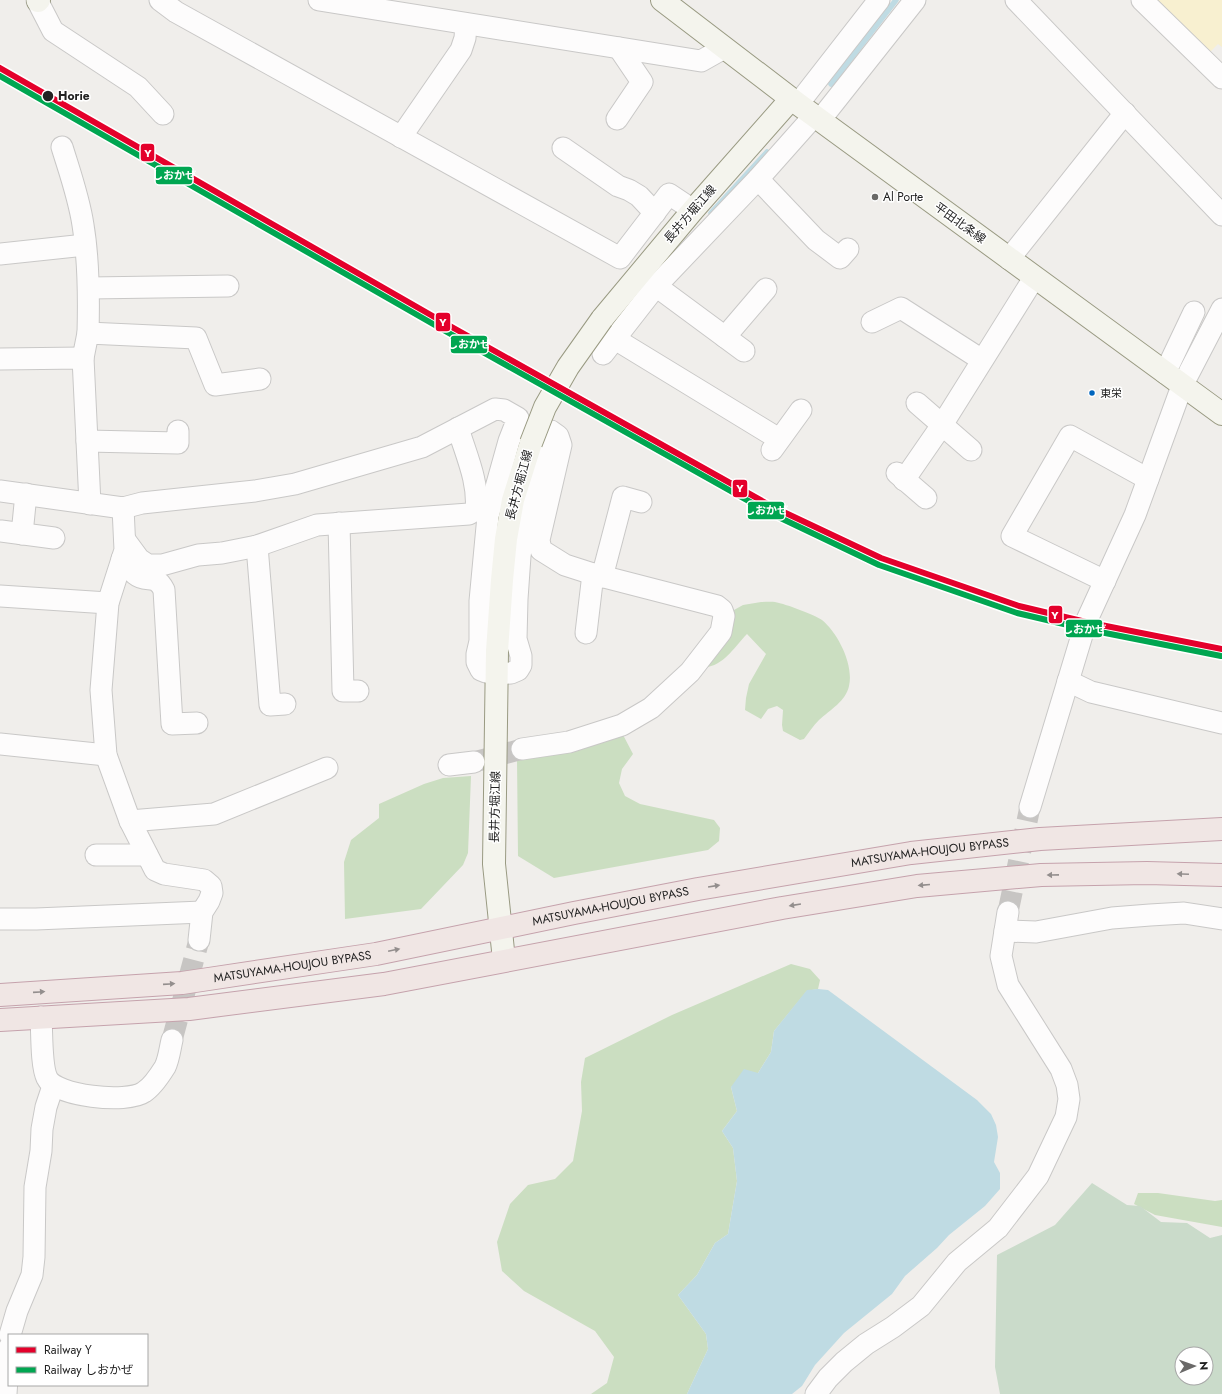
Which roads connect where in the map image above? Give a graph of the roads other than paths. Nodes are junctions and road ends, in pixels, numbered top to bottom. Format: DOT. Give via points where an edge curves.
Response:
graph roads {
  1 [pos="38,0"];
  2 [pos="160,0"];
  3 [pos="319,0"];
  4 [pos="662,0"];
  5 [pos="915,0"];
  6 [pos="1016,0"];
  7 [pos="1142,0"];
  8 [pos="877,1"];
  9 [pos="347,2"];
  10 [pos="466,24"];
  11 [pos="619,48"];
  12 [pos="724,48"];
  13 [pos="1222,78"];
  14 [pos="805,110"];
  15 [pos="1125,113"];
  16 [pos="162,114"];
  17 [pos="617,119"];
  18 [pos="401,137"];
  19 [pos="62,147"];
  20 [pos="563,148"];
  21 [pos="758,180"];
  22 [pos="693,210"];
  23 [pos="655,213"];
  24 [pos="1222,215"];
  25 [pos="85,245"];
  26 [pos="848,249"];
  27 [pos="0,254"];
  28 [pos="1009,259"];
  29 [pos="1034,278"];
  30 [pos="228,286"];
  31 [pos="656,286"];
  32 [pos="89,288"];
  33 [pos="766,290"];
  34 [pos="1222,309"];
  35 [pos="1194,312"];
  36 [pos="872,322"];
  37 [pos="88,333"];
  38 [pos="725,337"];
  39 [pos="744,351"];
  40 [pos="83,358"];
  41 [pos="0,359"];
  42 [pos="982,360"];
  43 [pos="260,379"];
  44 [pos="1173,379"];
  45 [pos="917,403"];
  46 [pos="801,410"];
  47 [pos="1222,414"];
  48 [pos="518,418"];
  49 [pos="942,425"];
  50 [pos="458,428"];
  51 [pos="178,430"];
  52 [pos="550,431"];
  53 [pos="87,441"];
  54 [pos="971,450"];
  55 [pos="1148,479"];
  56 [pos="0,491"];
  57 [pos="26,494"];
  58 [pos="926,498"];
  59 [pos="641,502"];
  60 [pos="90,504"];
  61 [pos="123,508"];
  62 [pos="339,523"];
  63 [pos="54,538"];
  64 [pos="257,546"];
  65 [pos="123,550"];
  66 [pos="598,576"];
  67 [pos="1105,581"];
  68 [pos="0,596"];
  69 [pos="108,603"];
  70 [pos="586,633"];
  71 [pos="496,674"];
  72 [pos="1068,681"];
  73 [pos="358,691"];
  74 [pos="285,704"];
  75 [pos="197,723"];
  76 [pos="1222,723"];
  77 [pos="0,744"];
  78 [pos="522,748"];
  79 [pos="106,755"];
  80 [pos="474,762"];
  81 [pos="449,765"];
  82 [pos="327,769"];
  83 [pos="1030,807"];
  84 [pos="130,821"];
  85 [pos="1222,829"];
  86 [pos="96,855"];
  87 [pos="147,855"];
  88 [pos="1222,875"];
  89 [pos="202,912"];
  90 [pos="1222,919"];
  91 [pos="0,920"];
  92 [pos="500,928"];
  93 [pos="199,940"];
  94 [pos="504,960"];
  95 [pos="0,995"];
  96 [pos="40,1017"];
  97 [pos="0,1020"];
  98 [pos="172,1040"];
  99 [pos="53,1086"];
  100 [pos="10,1334"];
  101 [pos="8,1363"];
  102 [pos="6,1394"];
  103 [pos="816,1394"];
  1 -- 16 [label="street" via="53,31 138,87"];
  2 -- 18 [label="street" via="176,12"];
  3 -- 9 [label="street"];
  4 -- 12 [label="main road, 平田北条線"];
  5 -- 14 [label="street"];
  6 -- 15 [label="street"];
  7 -- 13 [label="street"];
  8 -- 14 [label="street"];
  9 -- 10 [label="street"];
  10 -- 11 [label="street"];
  10 -- 18 [label="street" via="465,38 460,50"];
  11 -- 12 [label="street" via="701,61"];
  11 -- 17 [label="street" via="642,82"];
  12 -- 14 [label="main road, 平田北条線"];
  14 -- 21 [label="street"];
  14 -- 22 [label="main road, 長井方堀江線"];
  14 -- 28 [label="main road, 平田北条線"];
  15 -- 24 [label="street"];
  15 -- 28 [label="street"];
  18 -- 23 [label="street" via="620,258"];
  19 -- 25 [label="street" via="77,195 84,225"];
  20 -- 23 [label="street" via="618,186 639,196"];
  21 -- 26 [label="street" via="816,240 840,258"];
  21 -- 31 [label="street"];
  22 -- 23 [label="street" via="669,194"];
  22 -- 71 [label="main road, 長井方堀江線, bridge" via="602,319 568,367 545,407 513,500 506,539"];
  25 -- 27 [label="street"];
  25 -- 32 [label="street"];
  28 -- 29 [label="main road, 平田北条線"];
  29 -- 42 [label="street"];
  29 -- 44 [label="main road, 平田北条線"];
  30 -- 32 [label="street"];
  31 -- 38 [label="street"];
  31 -- 46 [label="street" via="609,347 775,445"];
  32 -- 37 [label="street"];
  33 -- 38 [label="street"];
  34 -- 44 [label="street"];
  35 -- 44 [label="street"];
  36 -- 42 [label="street" via="901,308"];
  37 -- 40 [label="street"];
  37 -- 43 [label="street" via="196,338 215,385"];
  38 -- 39 [label="street"];
  40 -- 41 [label="street"];
  40 -- 53 [label="street"];
  42 -- 49 [label="street"];
  44 -- 47 [label="main road, 平田北条線"];
  44 -- 55 [label="street"];
  45 -- 49 [label="street"];
  48 -- 50 [label="street" via="504,410 495,409"];
  48 -- 52 [label="street"];
  48 -- 71 [label="street" via="509,440 488,516 480,601 480,641 476,662 481,670"];
  49 -- 54 [label="street"];
  49 -- 58 [label="street" via="901,476"];
  50 -- 61 [label="street" via="422,447 295,484 255,491 142,503"];
  50 -- 62 [label="street" via="475,481 476,510 469,514"];
  51 -- 53 [label="street" via="178,443"];
  52 -- 66 [label="street" via="558,436 562,445 539,540 541,550 565,565"];
  52 -- 71 [label="street" via="533,484 520,556 516,639 521,665 518,670 511,673"];
  53 -- 60 [label="street"];
  55 -- 67 [label="street" via="1135,515"];
  55 -- 67 [label="street" via="1070,436 1012,536"];
  56 -- 57 [label="street"];
  57 -- 60 [label="street"];
  57 -- 63 [label="street" via="11,532"];
  59 -- 66 [label="street" via="622,498"];
  60 -- 61 [label="street"];
  61 -- 65 [label="street"];
  62 -- 64 [label="street" via="317,525"];
  62 -- 73 [label="street" via="343,691"];
  64 -- 65 [label="street" via="198,555 162,565 148,565"];
  64 -- 74 [label="street" via="270,705"];
  65 -- 69 [label="street"];
  65 -- 75 [label="street" via="136,575 156,579 164,590 172,724"];
  66 -- 70 [label="street"];
  66 -- 78 [label="street" via="717,606 724,616 721,632 684,677 651,708 622,725 569,742"];
  67 -- 72 [label="street" via="1086,622"];
  68 -- 69 [label="street"];
  69 -- 79 [label="street" via="102,690"];
  71 -- 92 [label="main road, 長井方堀江線" via="494,864"];
  72 -- 76 [label="street" via="1091,692"];
  72 -- 83 [label="street"];
  77 -- 79 [label="street"];
  79 -- 84 [label="street"];
  80 -- 81 [label="street"];
  82 -- 84 [label="street" via="214,814"];
  84 -- 87 [label="street"];
  92 -- 85 [label="highway, MATSUYAMA-HOUJOU BYPASS, one-way" via="698,889 911,853 1040,840"];
  86 -- 87 [label="street"];
  87 -- 89 [label="street" via="155,870 164,874 204,880 211,886 212,893"];
  88 -- 94 [label="highway, one-way" via="1148,872 1040,875 916,886 782,908"];
  89 -- 91 [label="street"];
  89 -- 93 [label="street"];
  90 -- 103 [label="street" via="1184,913 1150,915 1112,918 1036,932 1006,922 1001,956 1008,985 1060,1069 1067,1085 1069,1099 1066,1117 1038,1176 998,1228 957,1262 921,1306 844,1362"];
  92 -- 94 [label="main road, 長井方堀江線"];
  95 -- 92 [label="highway, MATSUYAMA-HOUJOU BYPASS, one-way" via="182,983 376,954"];
  94 -- 96 [label="highway" via="384,984 189,1009"];
  96 -- 97 [label="highway"];
  96 -- 99 [label="street" via="44,1068"];
  98 -- 99 [label="street" via="165,1066 143,1093 129,1097 105,1098"];
  99 -- 100 [label="street" via="42,1129 35,1187 32,1275"];
  101 -- 102 [label="street"];
}
